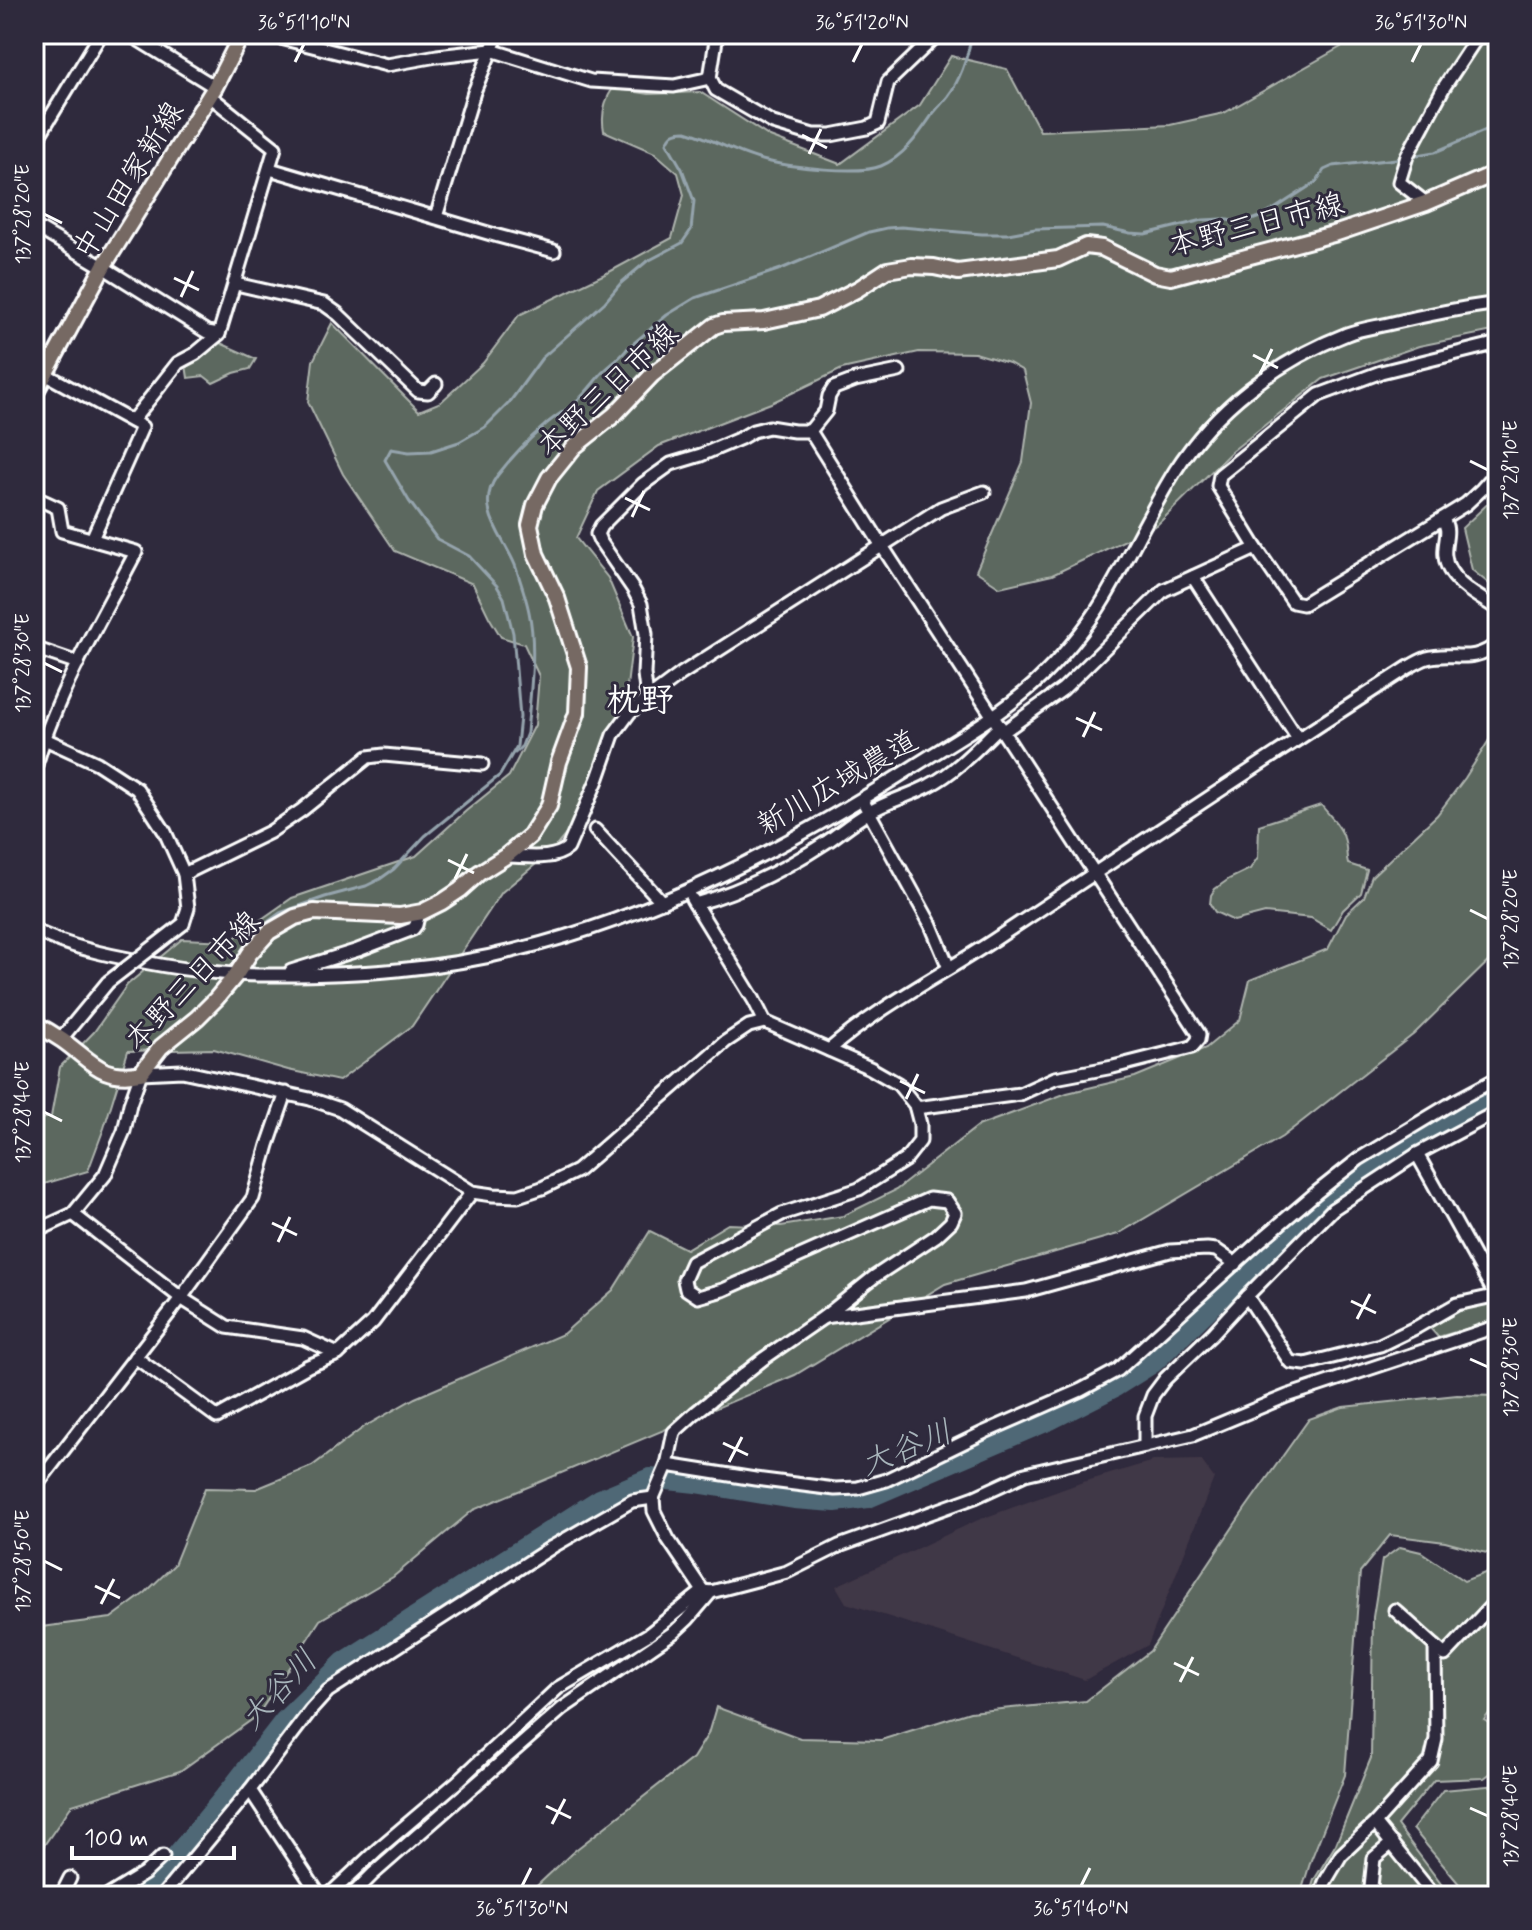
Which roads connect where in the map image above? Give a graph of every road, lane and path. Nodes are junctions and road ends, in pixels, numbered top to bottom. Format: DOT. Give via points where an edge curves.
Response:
graph roads {
  1 [pos="101,34"];
  2 [pos="129,34"];
  3 [pos="242,34"];
  4 [pos="265,34"];
  5 [pos="498,34"];
  6 [pos="717,34"];
  7 [pos="938,34"];
  8 [pos="1479,34"];
  9 [pos="491,50"];
  10 [pos="710,78"];
  11 [pos="213,92"];
  12 [pos="34,144"];
  13 [pos="270,169"];
  14 [pos="1498,172"];
  15 [pos="1426,203"];
  16 [pos="436,217"];
  17 [pos="34,226"];
  18 [pos="554,251"];
  19 [pos="103,267"];
  20 [pos="236,284"];
  21 [pos="1498,303"];
  22 [pos="219,334"];
  23 [pos="1498,343"];
  24 [pos="899,371"];
  25 [pos="45,374"];
  26 [pos="436,384"];
  27 [pos="34,395"];
  28 [pos="132,421"];
  29 [pos="810,431"];
  30 [pos="1498,471"];
  31 [pos="984,492"];
  32 [pos="34,497"];
  33 [pos="1442,519"];
  34 [pos="92,539"];
  35 [pos="882,546"];
  36 [pos="1256,548"];
  37 [pos="1193,577"];
  38 [pos="1498,609"];
  39 [pos="1498,643"];
  40 [pos="34,648"];
  41 [pos="78,663"];
  42 [pos="647,698"];
  43 [pos="999,725"];
  44 [pos="39,736"];
  45 [pos="1298,739"];
  46 [pos="482,764"];
  47 [pos="34,772"];
  48 [pos="862,799"];
  49 [pos="869,812"];
  50 [pos="595,830"];
  51 [pos="506,856"];
  52 [pos="1094,873"];
  53 [pos="184,874"];
  54 [pos="688,891"];
  55 [pos="662,902"];
  56 [pos="695,904"];
  57 [pos="419,912"];
  58 [pos="34,930"];
  59 [pos="949,968"];
  60 [pos="236,975"];
  61 [pos="279,975"];
  62 [pos="765,1022"];
  63 [pos="34,1023"];
  64 [pos="61,1039"];
  65 [pos="829,1050"];
  66 [pos="141,1073"];
  67 [pos="1498,1078"];
  68 [pos="286,1093"];
  69 [pos="916,1108"];
  70 [pos="1498,1111"];
  71 [pos="1417,1154"];
  72 [pos="472,1192"];
  73 [pos="73,1214"];
  74 [pos="34,1232"];
  75 [pos="1236,1264"];
  76 [pos="1497,1295"];
  77 [pos="1247,1296"];
  78 [pos="181,1298"];
  79 [pos="824,1317"];
  80 [pos="1498,1326"];
  81 [pos="338,1354"];
  82 [pos="135,1357"];
  83 [pos="1145,1446"];
  84 [pos="667,1465"];
  85 [pos="34,1488"];
  86 [pos="653,1498"];
  87 [pos="707,1591"];
  88 [pos="1492,1605"];
  89 [pos="1395,1610"];
  90 [pos="1435,1646"];
  91 [pos="250,1790"];
  92 [pos="1375,1823"];
  93 [pos="1392,1843"];
  94 [pos="163,1856"];
  95 [pos="70,1878"];
  96 [pos="1431,1894"];
  97 [pos="61,1896"];
  98 [pos="108,1896"];
  99 [pos="162,1896"];
  100 [pos="320,1896"];
  101 [pos="328,1896"];
  102 [pos="351,1896"];
  103 [pos="1321,1896"];
  104 [pos="1370,1896"];
  1 -- 12 [label="street"];
  2 -- 11 [label="street"];
  3 -- 11 [label="main road, 中山田家新線"];
  4 -- 9 [label="street" via="387,65"];
  5 -- 9 [label="street"];
  6 -- 10 [label="street"];
  7 -- 10 [label="street" via="888,82 878,123 831,135 773,123 716,90"];
  8 -- 15 [label="street" via="1407,156 1399,182"];
  9 -- 10 [label="street" via="591,81 674,86"];
  9 -- 16 [label="street"];
  11 -- 13 [label="street" via="275,148"];
  11 -- 19 [label="main road, 中山田家新線"];
  13 -- 16 [label="street"];
  13 -- 20 [label="street"];
  14 -- 15 [label="main road, 本野三日市線"];
  15 -- 51 [label="main road, 本野三日市線" via="1337,233 1171,277 1086,246 1058,259 958,272 912,266 887,270 819,309 714,326 574,447 535,505 530,525 536,554 579,667 577,713 549,806 530,836"];
  16 -- 18 [label="street"];
  17 -- 19 [label="street"];
  19 -- 22 [label="street" via="207,332"];
  19 -- 25 [label="main road, 中山田家新線"];
  20 -- 22 [label="street"];
  20 -- 26 [label="street" via="324,304 418,391 428,392"];
  21 -- 43 [label="street, 新川広域農道" via="1348,334 1292,360 1240,394 1177,469 1086,625"];
  22 -- 28 [label="street" via="178,363"];
  23 -- 36 [label="street" via="1381,372 1319,395 1220,475 1218,486"];
  24 -- 29 [label="street" via="834,388 826,411"];
  25 -- 27 [label="main road, 中山田家新線"];
  25 -- 28 [label="street"];
  28 -- 34 [label="street" via="142,427"];
  29 -- 35 [label="street"];
  29 -- 42 [label="street" via="769,427 671,464 601,526 600,541 641,604"];
  30 -- 33 [label="street" via="1466,504"];
  31 -- 35 [label="street" via="941,508"];
  32 -- 34 [label="street" via="58,508 62,531"];
  33 -- 36 [label="street" via="1303,604 1293,602"];
  33 -- 38 [label="street" via="1448,530 1447,566 1468,589"];
  34 -- 41 [label="street" via="136,552"];
  35 -- 42 [label="street"];
  35 -- 43 [label="street"];
  36 -- 37 [label="street"];
  37 -- 43 [label="street" via="1164,590 1063,689"];
  37 -- 45 [label="street"];
  39 -- 45 [label="street" via="1465,658 1425,658"];
  40 -- 41 [label="street"];
  41 -- 44 [label="street"];
  42 -- 51 [label="street" via="613,735 568,848 549,856"];
  43 -- 48 [label="street, 新川広域農道"];
  43 -- 49 [label="street" via="954,770"];
  43 -- 52 [label="street"];
  44 -- 47 [label="street"];
  44 -- 53 [label="street" via="137,789"];
  45 -- 52 [label="street"];
  46 -- 53 [label="street" via="368,757 270,832"];
  48 -- 49 [label="street"];
  48 -- 54 [label="street, 新川広域農道"];
  49 -- 56 [label="street" via="756,882"];
  49 -- 59 [label="street"];
  50 -- 55 [label="street"];
  51 -- 57 [label="main road, 本野三日市線" via="442,902"];
  52 -- 59 [label="street"];
  52 -- 69 [label="street" via="1199,1034 1198,1040 1192,1047 1055,1078 1020,1094"];
  53 -- 64 [label="street, bridge" via="188,908 183,924 108,982"];
  54 -- 55 [label="street, 新川広域農道"];
  54 -- 56 [label="street"];
  55 -- 61 [label="street, 新川広域農道" via="603,925 465,961 341,975"];
  56 -- 62 [label="street"];
  57 -- 60 [label="main road, 本野三日市線" via="314,912 295,917 269,932"];
  57 -- 61 [label="street" via="413,929"];
  58 -- 60 [label="street, 新川広域農道" via="89,951"];
  59 -- 65 [label="street"];
  60 -- 61 [label="street, 新川広域農道"];
  60 -- 66 [label="main road, 本野三日市線"];
  62 -- 65 [label="street"];
  62 -- 72 [label="street" via="725,1042 577,1171 518,1196"];
  63 -- 64 [label="main road, 本野三日市線"];
  64 -- 66 [label="main road, 本野三日市線" via="97,1068 124,1076"];
  65 -- 69 [label="street" via="898,1084"];
  66 -- 68 [label="street" via="182,1071"];
  66 -- 73 [label="street" via="105,1175"];
  67 -- 75 [label="street" via="1359,1159"];
  68 -- 72 [label="street" via="340,1109"];
  68 -- 78 [label="street" via="253,1198"];
  69 -- 79 [label="street" via="920,1141 905,1160 859,1189 782,1214 692,1262 684,1280 686,1289 698,1297 723,1290 912,1205 929,1199 947,1201 955,1213 951,1222"];
  70 -- 71 [label="street"];
  71 -- 76 [label="street"];
  71 -- 77 [label="street" via="1333,1209"];
  72 -- 81 [label="street" via="373,1322"];
  73 -- 74 [label="street"];
  73 -- 78 [label="street"];
  75 -- 79 [label="street" via="1216,1250 1170,1251 1026,1291"];
  75 -- 84 [label="street" via="1118,1370 886,1480 835,1489"];
  76 -- 77 [label="street" via="1457,1304 1380,1345 1305,1364 1290,1362"];
  77 -- 83 [label="street" via="1153,1395 1145,1416"];
  78 -- 81 [label="street" via="227,1327 303,1338"];
  78 -- 82 [label="street"];
  79 -- 84 [label="street" via="674,1432"];
  80 -- 83 [label="street" via="1287,1396 1193,1435"];
  81 -- 82 [label="street" via="217,1417"];
  82 -- 85 [label="street"];
  83 -- 87 [label="street" via="1025,1474 839,1546 787,1572"];
  84 -- 86 [label="street"];
  86 -- 87 [label="street" via="668,1539"];
  86 -- 91 [label="street" via="632,1501 552,1547 328,1691"];
  87 -- 101 [label="street" via="649,1634 558,1688"];
  87 -- 102 [label="street" via="674,1632 563,1708"];
  88 -- 90 [label="street" via="1445,1655"];
  89 -- 90 [label="street"];
  90 -- 92 [label="street" via="1436,1739 1431,1761"];
  91 -- 99 [label="street"];
  91 -- 100 [label="street"];
  92 -- 93 [label="street"];
  92 -- 103 [label="street" via="1341,1855"];
  93 -- 96 [label="street"];
  93 -- 104 [label="street" via="1374,1858"];
  94 -- 98 [label="street"];
  95 -- 97 [label="street"];
}
